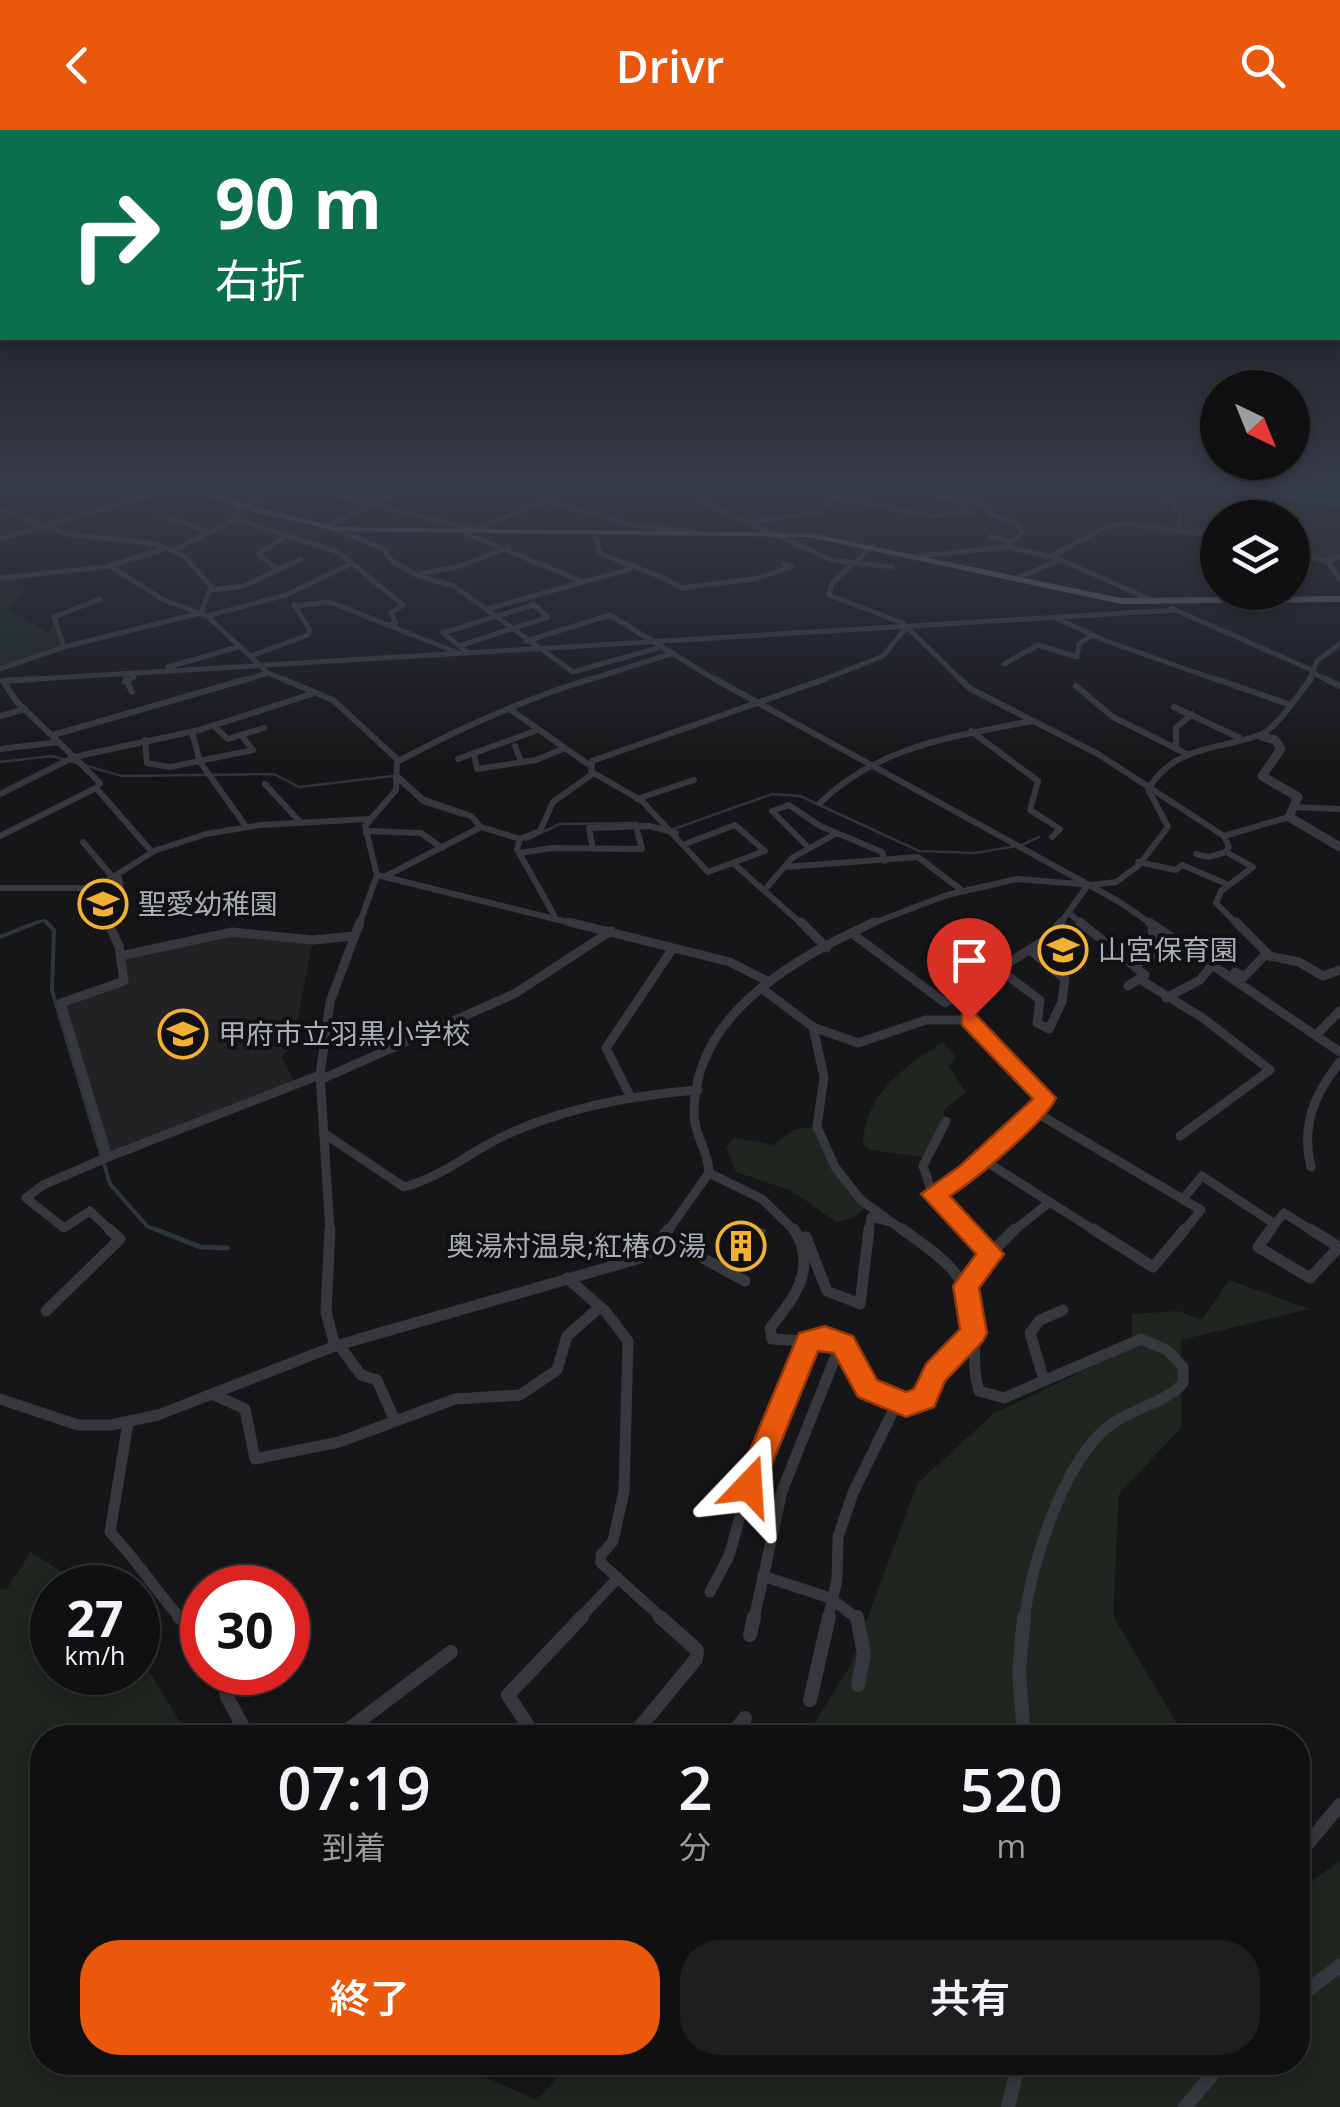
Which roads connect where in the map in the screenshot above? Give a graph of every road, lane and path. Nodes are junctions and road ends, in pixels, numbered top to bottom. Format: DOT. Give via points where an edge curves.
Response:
graph roads {
  1 [pos="133,580"];
  2 [pos="207,580"];
  3 [pos="255,580"];
  4 [pos="318,580"];
  5 [pos="372,580"];
  6 [pos="434,580"];
  7 [pos="581,580"];
  8 [pos="671,580"];
  9 [pos="744,580"];
  10 [pos="835,580"];
  11 [pos="1028,580"];
  12 [pos="1107,580"];
  13 [pos="210,590"];
  14 [pos="287,595"];
  15 [pos="529,597"];
  16 [pos="1310,598"];
  17 [pos="100,599"];
  18 [pos="1340,599"];
  19 [pos="1200,600"];
  20 [pos="1159,603"];
  21 [pos="294,606"];
  22 [pos="534,606"];
  23 [pos="486,610"];
  24 [pos="1175,610"];
  25 [pos="204,614"];
  26 [pos="496,617"];
  27 [pos="1056,618"];
  28 [pos="392,624"];
  29 [pos="907,627"];
  30 [pos="510,629"];
  31 [pos="1092,634"];
  32 [pos="526,641"];
  33 [pos="648,642"];
  34 [pos="1340,644"];
  35 [pos="238,647"];
  36 [pos="64,648"];
  37 [pos="603,648"];
  38 [pos="658,648"];
  39 [pos="536,649"];
  40 [pos="458,650"];
  41 [pos="670,654"];
  42 [pos="251,656"];
  43 [pos="618,660"];
  44 [pos="1004,664"];
  45 [pos="262,666"];
  46 [pos="628,668"];
  47 [pos="0,669"];
  48 [pos="149,672"];
  49 [pos="1315,673"];
  50 [pos="268,674"];
  51 [pos="1339,684"];
  52 [pos="1076,686"];
  53 [pos="132,692"];
  54 [pos="315,693"];
  55 [pos="754,700"];
  56 [pos="1288,704"];
  57 [pos="1174,707"];
  58 [pos="24,710"];
  59 [pos="511,710"];
  60 [pos="1192,714"];
  61 [pos="0,716"];
  62 [pos="1031,721"];
  63 [pos="214,726"];
  64 [pos="264,728"];
  65 [pos="538,730"];
  66 [pos="192,732"];
  67 [pos="971,732"];
  68 [pos="52,735"];
  69 [pos="241,735"];
  70 [pos="1261,736"];
  71 [pos="1240,738"];
  72 [pos="145,740"];
  73 [pos="59,742"];
  74 [pos="515,746"];
  75 [pos="0,748"];
  76 [pos="565,748"];
  77 [pos="1176,749"];
  78 [pos="1190,755"];
  79 [pos="74,757"];
  80 [pos="474,758"];
  81 [pos="458,759"];
  82 [pos="200,762"];
  83 [pos="397,762"];
  84 [pos="521,762"];
  85 [pos="873,766"];
  86 [pos="591,768"];
  87 [pos="398,777"];
  88 [pos="694,780"];
  89 [pos="265,784"];
  90 [pos="96,788"];
  91 [pos="1148,789"];
  92 [pos="0,794"];
  93 [pos="637,799"];
  94 [pos="820,803"];
  95 [pos="1340,809"];
  96 [pos="1291,812"];
  97 [pos="369,819"];
  98 [pos="300,822"];
  99 [pos="244,825"];
  100 [pos="636,826"];
  101 [pos="481,827"];
  102 [pos="366,831"];
  103 [pos="837,832"];
  104 [pos="676,833"];
  105 [pos="0,836"];
  106 [pos="1052,836"];
  107 [pos="1224,836"];
  108 [pos="520,839"];
  109 [pos="83,842"];
  110 [pos="685,844"];
  111 [pos="1340,847"];
  112 [pos="442,848"];
  113 [pos="809,848"];
  114 [pos="593,849"];
  115 [pos="152,852"];
  116 [pos="519,852"];
  117 [pos="1226,852"];
  118 [pos="1196,854"];
  119 [pos="885,861"];
  120 [pos="1138,862"];
  121 [pos="733,863"];
  122 [pos="785,867"];
  123 [pos="382,876"];
  124 [pos="117,878"];
  125 [pos="1122,879"];
  126 [pos="1086,884"];
  127 [pos="1228,885"];
  128 [pos="768,886"];
  129 [pos="0,888"];
  130 [pos="960,889"];
  131 [pos="1118,901"];
  132 [pos="1069,913"];
  133 [pos="554,916"];
  134 [pos="1152,928"];
  135 [pos="611,931"];
  136 [pos="853,934"];
  137 [pos="355,936"];
  138 [pos="827,948"];
  139 [pos="671,950"];
  140 [pos="1030,950"];
  141 [pos="120,956"];
  142 [pos="1270,956"];
  143 [pos="1134,965"];
  144 [pos="1219,966"];
  145 [pos="1000,970"];
  146 [pos="1340,970"];
  147 [pos="1141,980"];
  148 [pos="765,985"];
  149 [pos="1128,986"];
  150 [pos="1166,998"];
  151 [pos="1340,1011"];
  152 [pos="813,1028"];
  153 [pos="1317,1034"];
  154 [pos="1340,1052"];
  155 [pos="1340,1062"];
  156 [pos="321,1077"];
  157 [pos="698,1090"];
  158 [pos="630,1096"];
  159 [pos="1035,1112"];
  160 [pos="946,1120"];
  161 [pos="325,1134"];
  162 [pos="1180,1136"];
  163 [pos="108,1157"];
  164 [pos="982,1159"];
  165 [pos="1311,1167"];
  166 [pos="709,1173"];
  167 [pos="933,1194"];
  168 [pos="1183,1199"];
  169 [pos="1050,1202"];
  170 [pos="899,1224"];
  171 [pos="1276,1224"];
  172 [pos="798,1228"];
  173 [pos="664,1237"];
  174 [pos="991,1254"];
  175 [pos="567,1278"];
  176 [pos="744,1281"];
  177 [pos="966,1286"];
  178 [pos="600,1307"];
  179 [pos="46,1310"];
  180 [pos="1063,1310"];
  181 [pos="974,1333"];
  182 [pos="808,1341"];
  183 [pos="841,1343"];
  184 [pos="337,1346"];
  185 [pos="1044,1380"];
  186 [pos="212,1394"];
  187 [pos="0,1400"];
  188 [pos="898,1401"];
  189 [pos="395,1421"];
  190 [pos="128,1422"];
  191 [pos="744,1506"];
  192 [pos="775,1519"];
  193 [pos="763,1576"];
  194 [pos="618,1578"];
  195 [pos="710,1592"];
  196 [pos="832,1598"];
  197 [pos="180,1618"];
  198 [pos="750,1635"];
  199 [pos="451,1652"];
  200 [pos="858,1685"];
  201 [pos="227,1695"];
  202 [pos="810,1700"];
  203 [pos="745,1718"];
  204 [pos="242,1725"];
  205 [pos="354,1725"];
  206 [pos="528,1725"];
  207 [pos="642,1725"];
  208 [pos="740,1725"];
  209 [pos="1022,1725"];
  210 [pos="1340,1805"];
  211 [pos="1310,1841"];
  212 [pos="1340,1966"];
  213 [pos="1310,1988"];
  214 [pos="1016,2075"];
  215 [pos="1212,2075"];
  216 [pos="1008,2107"];
  217 [pos="1185,2107"];
  1 -- 25 [label="street"];
  2 -- 13 [label="street"];
  3 -- 13 [label="street"];
  4 -- 14 [label="street"];
  5 -- 28 [label="street" via="403,605 390,613"];
  6 -- 23 [label="street"];
  7 -- 15 [label="street"];
  8 -- 9 [label="street" via="685,588"];
  10 -- 29 [label="street" via="829,595"];
  11 -- 20 [label="main road"];
  12 -- 20 [label="street"];
  13 -- 25 [label="street"];
  14 -- 21 [label="street"];
  14 -- 25 [label="street"];
  15 -- 22 [label="street"];
  15 -- 23 [label="street"];
  16 -- 18 [label="main road"];
  17 -- 36 [label="street" via="54,618"];
  19 -- 20 [label="main road"];
  20 -- 24 [label="street"];
  21 -- 28 [label="street" via="330,602"];
  21 -- 42 [label="street" via="308,635"];
  22 -- 26 [label="street"];
  22 -- 30 [label="street" via="548,616"];
  23 -- 26 [label="street"];
  24 -- 27 [label="street"];
  24 -- 49 [label="street"];
  25 -- 35 [label="street"];
  25 -- 36 [label="street"];
  26 -- 30 [label="street"];
  26 -- 40 [label="street" via="444,633"];
  27 -- 29 [label="street"];
  27 -- 31 [label="street"];
  28 -- 40 [label="street" via="428,644"];
  29 -- 33 [label="street"];
  29 -- 55 [label="street" via="883,656 856,670"];
  29 -- 62 [label="street" via="969,688"];
  30 -- 32 [label="street"];
  30 -- 40 [label="street"];
  31 -- 44 [label="street" via="1077,657 1038,645"];
  31 -- 56 [label="street"];
  32 -- 33 [label="street" via="610,615"];
  32 -- 39 [label="street"];
  33 -- 38 [label="street"];
  33 -- 39 [label="street"];
  34 -- 49 [label="street" via="1318,660"];
  35 -- 42 [label="street"];
  35 -- 48 [label="street"];
  36 -- 47 [label="street"];
  37 -- 43 [label="street"];
  38 -- 41 [label="street"];
  38 -- 43 [label="street"];
  39 -- 40 [label="street"];
  39 -- 43 [label="street" via="573,672"];
  40 -- 45 [label="street"];
  41 -- 46 [label="street"];
  41 -- 55 [label="street"];
  42 -- 45 [label="street"];
  43 -- 46 [label="street"];
  45 -- 48 [label="street"];
  45 -- 50 [label="street"];
  46 -- 59 [label="street" via="523,700"];
  48 -- 53 [label="street" via="123,680"];
  48 -- 58 [label="street" via="3,681"];
  49 -- 51 [label="street"];
  49 -- 56 [label="street"];
  50 -- 54 [label="street"];
  50 -- 68 [label="street"];
  52 -- 77 [label="street" via="1113,716"];
  54 -- 63 [label="street"];
  54 -- 83 [label="street" via="337,702"];
  55 -- 85 [label="street"];
  55 -- 86 [label="street"];
  56 -- 70 [label="street"];
  57 -- 60 [label="street"];
  58 -- 61 [label="street"];
  58 -- 68 [label="street"];
  59 -- 65 [label="street"];
  59 -- 83 [label="street"];
  60 -- 71 [label="street"];
  60 -- 77 [label="street" via="1176,724"];
  62 -- 67 [label="street"];
  62 -- 91 [label="street" via="1098,754"];
  63 -- 66 [label="street"];
  63 -- 69 [label="street" via="228,739"];
  64 -- 69 [label="street"];
  65 -- 76 [label="street"];
  65 -- 81 [label="street"];
  66 -- 72 [label="street"];
  66 -- 82 [label="street"];
  67 -- 85 [label="street" via="900,751"];
  67 -- 106 [label="street" via="1038,781 1030,810 1060,830"];
  68 -- 73 [label="street"];
  69 -- 82 [label="street" via="253,750"];
  70 -- 71 [label="street"];
  70 -- 96 [label="street" via="1282,749 1262,776 1296,794"];
  71 -- 78 [label="street" via="1211,742"];
  72 -- 79 [label="street"];
  72 -- 82 [label="street" via="147,763"];
  73 -- 75 [label="street"];
  73 -- 79 [label="street"];
  74 -- 84 [label="street"];
  76 -- 84 [label="street"];
  76 -- 86 [label="street"];
  77 -- 78 [label="street"];
  78 -- 91 [label="street" via="1154,774"];
  79 -- 90 [label="street" via="100,783"];
  79 -- 92 [label="street"];
  80 -- 84 [label="street" via="477,768"];
  82 -- 99 [label="street"];
  83 -- 87 [label="street"];
  85 -- 94 [label="street" via="834,787"];
  85 -- 126 [label="street"];
  86 -- 93 [label="street"];
  86 -- 108 [label="street" via="554,802 540,831"];
  87 -- 97 [label="street" via="393,796"];
  87 -- 101 [label="street" via="422,799 471,816"];
  88 -- 93 [label="street"];
  89 -- 98 [label="street"];
  90 -- 105 [label="street"];
  90 -- 115 [label="street"];
  91 -- 107 [label="street"];
  91 -- 120 [label="street" via="1168,827"];
  93 -- 104 [label="street"];
  95 -- 96 [label="street"];
  96 -- 107 [label="street"];
  96 -- 111 [label="street"];
  97 -- 98 [label="street"];
  97 -- 102 [label="street"];
  98 -- 99 [label="street"];
  99 -- 115 [label="street"];
  100 -- 104 [label="street"];
  100 -- 114 [label="street" via="589,828"];
  100 -- 114 [label="street" via="642,849"];
  101 -- 108 [label="street"];
  101 -- 112 [label="street"];
  102 -- 112 [label="street" via="421,833"];
  102 -- 123 [label="street"];
  103 -- 113 [label="street"];
  103 -- 113 [label="street" via="788,805 772,811"];
  103 -- 119 [label="street" via="882,852"];
  104 -- 110 [label="street"];
  107 -- 117 [label="street"];
  108 -- 116 [label="street"];
  109 -- 124 [label="street"];
  110 -- 121 [label="street" via="708,872"];
  110 -- 121 [label="street" via="735,824 765,852"];
  112 -- 123 [label="street"];
  113 -- 122 [label="street"];
  114 -- 116 [label="street" via="559,844"];
  115 -- 124 [label="street"];
  116 -- 133 [label="street"];
  117 -- 118 [label="street"];
  117 -- 127 [label="street" via="1253,867"];
  119 -- 122 [label="street"];
  119 -- 130 [label="street" via="923,858"];
  120 -- 125 [label="street"];
  120 -- 127 [label="street" via="1176,870 1182,865"];
  121 -- 128 [label="street"];
  122 -- 128 [label="street"];
  123 -- 133 [label="street"];
  123 -- 137 [label="street"];
  124 -- 129 [label="street" via="72,891"];
  124 -- 141 [label="street" via="124,906 110,927"];
  125 -- 126 [label="street"];
  125 -- 131 [label="street"];
  126 -- 130 [label="street" via="1024,878"];
  126 -- 131 [label="street"];
  126 -- 132 [label="street"];
  127 -- 142 [label="street" via="1216,903"];
  128 -- 138 [label="street"];
  130 -- 136 [label="street"];
  131 -- 134 [label="street"];
  132 -- 140 [label="street"];
  132 -- 143 [label="street"];
  133 -- 135 [label="street"];
  134 -- 143 [label="street" via="1157,953"];
  134 -- 144 [label="street"];
  135 -- 139 [label="street"];
  135 -- 156 [label="street" via="514,994"];
  136 -- 138 [label="street"];
  136 -- 145 [label="street" via="945,1003"];
  137 -- 141 [label="street" via="313,940 232,932"];
  137 -- 156 [label="street" via="330,1002"];
  138 -- 148 [label="street"];
  139 -- 148 [label="street" via="730,962"];
  139 -- 158 [label="street" via="606,1048"];
  140 -- 145 [label="street"];
  140 -- 145 [label="street" via="1065,979 1049,1028 1037,1023 1040,1000"];
  141 -- 163 [label="street" via="124,981 61,1002"];
  142 -- 144 [label="street" via="1262,956 1244,977"];
  142 -- 146 [label="street" via="1323,976"];
  143 -- 147 [label="street" via="1145,975"];
  144 -- 150 [label="street"];
  144 -- 153 [label="street"];
  147 -- 149 [label="street"];
  147 -- 150 [label="street"];
  148 -- 152 [label="street"];
  148 -- 157 [label="street" via="730,1018"];
  150 -- 162 [label="street" via="1270,1070"];
  151 -- 153 [label="street"];
  152 -- 159 [label="street" via="858,1043 926,1020 969,1020 1045,1098"];
  152 -- 170 [label="street" via="824,1076 818,1127 841,1179"];
  153 -- 154 [label="street"];
  155 -- 165 [label="street" via="1314,1097 1306,1128"];
  156 -- 161 [label="street"];
  156 -- 163 [label="street"];
  157 -- 158 [label="street"];
  157 -- 166 [label="street" via="694,1119"];
  158 -- 161 [label="street" via="512,1133 404,1187"];
  159 -- 164 [label="street"];
  159 -- 168 [label="street"];
  160 -- 167 [label="street" via="922,1157 920,1170"];
  161 -- 184 [label="street" via="331,1240 326,1312"];
  163 -- 179 [label="street" via="26,1198 64,1228 90,1211 120,1239"];
  164 -- 167 [label="street"];
  164 -- 169 [label="street"];
  166 -- 172 [label="street" via="757,1193"];
  166 -- 173 [label="street"];
  167 -- 174 [label="street"];
  168 -- 169 [label="street" via="1201,1210 1152,1268"];
  168 -- 171 [label="street" via="1202,1176"];
  169 -- 174 [label="street"];
  170 -- 172 [label="street" via="871,1217 860,1304 840,1301 819,1286 806,1235"];
  170 -- 177 [label="street"];
  171 -- 171 [label="street" via="1284,1214 1339,1248 1310,1278 1258,1247"];
  172 -- 182 [label="street" via="807,1262 802,1285 768,1334 779,1342"];
  173 -- 175 [label="street" via="644,1257"];
  173 -- 176 [label="street"];
  174 -- 177 [label="street"];
  175 -- 178 [label="street"];
  175 -- 184 [label="street"];
  177 -- 181 [label="street"];
  178 -- 189 [label="street" via="567,1336 564,1358 541,1383 495,1400 454,1399"];
  178 -- 194 [label="street" via="628,1341 624,1491 612,1541 600,1556"];
  180 -- 185 [label="street" via="1030,1333"];
  181 -- 185 [label="street" via="979,1391 1004,1398"];
  181 -- 188 [label="street" via="935,1372 924,1398"];
  182 -- 183 [label="street"];
  182 -- 191 [label="street"];
  183 -- 188 [label="street" via="868,1389"];
  183 -- 192 [label="street"];
  184 -- 186 [label="street"];
  184 -- 189 [label="street" via="360,1375 377,1380"];
  185 -- 209 [label="street" via="1142,1339 1176,1356 1184,1376 1177,1391 1132,1410 1096,1438 1044,1530 1030,1579 1017,1694"];
  186 -- 189 [label="street" via="245,1409 255,1458 339,1442"];
  186 -- 190 [label="street"];
  187 -- 190 [label="street" via="60,1422"];
  188 -- 196 [label="street" via="838,1537"];
  190 -- 197 [label="street" via="110,1532"];
  191 -- 192 [label="street"];
  191 -- 195 [label="street"];
  192 -- 193 [label="street"];
  193 -- 196 [label="street"];
  193 -- 198 [label="street"];
  194 -- 206 [label="street" via="508,1695"];
  194 -- 207 [label="street" via="696,1650 696,1659"];
  196 -- 200 [label="street" via="862,1618 868,1634"];
  196 -- 202 [label="street"];
  199 -- 205 [label="street"];
  201 -- 204 [label="street"];
  203 -- 208 [label="street"];
  210 -- 211 [label="street"];
  212 -- 213 [label="street"];
  214 -- 216 [label="street"];
  215 -- 217 [label="street"];
}
